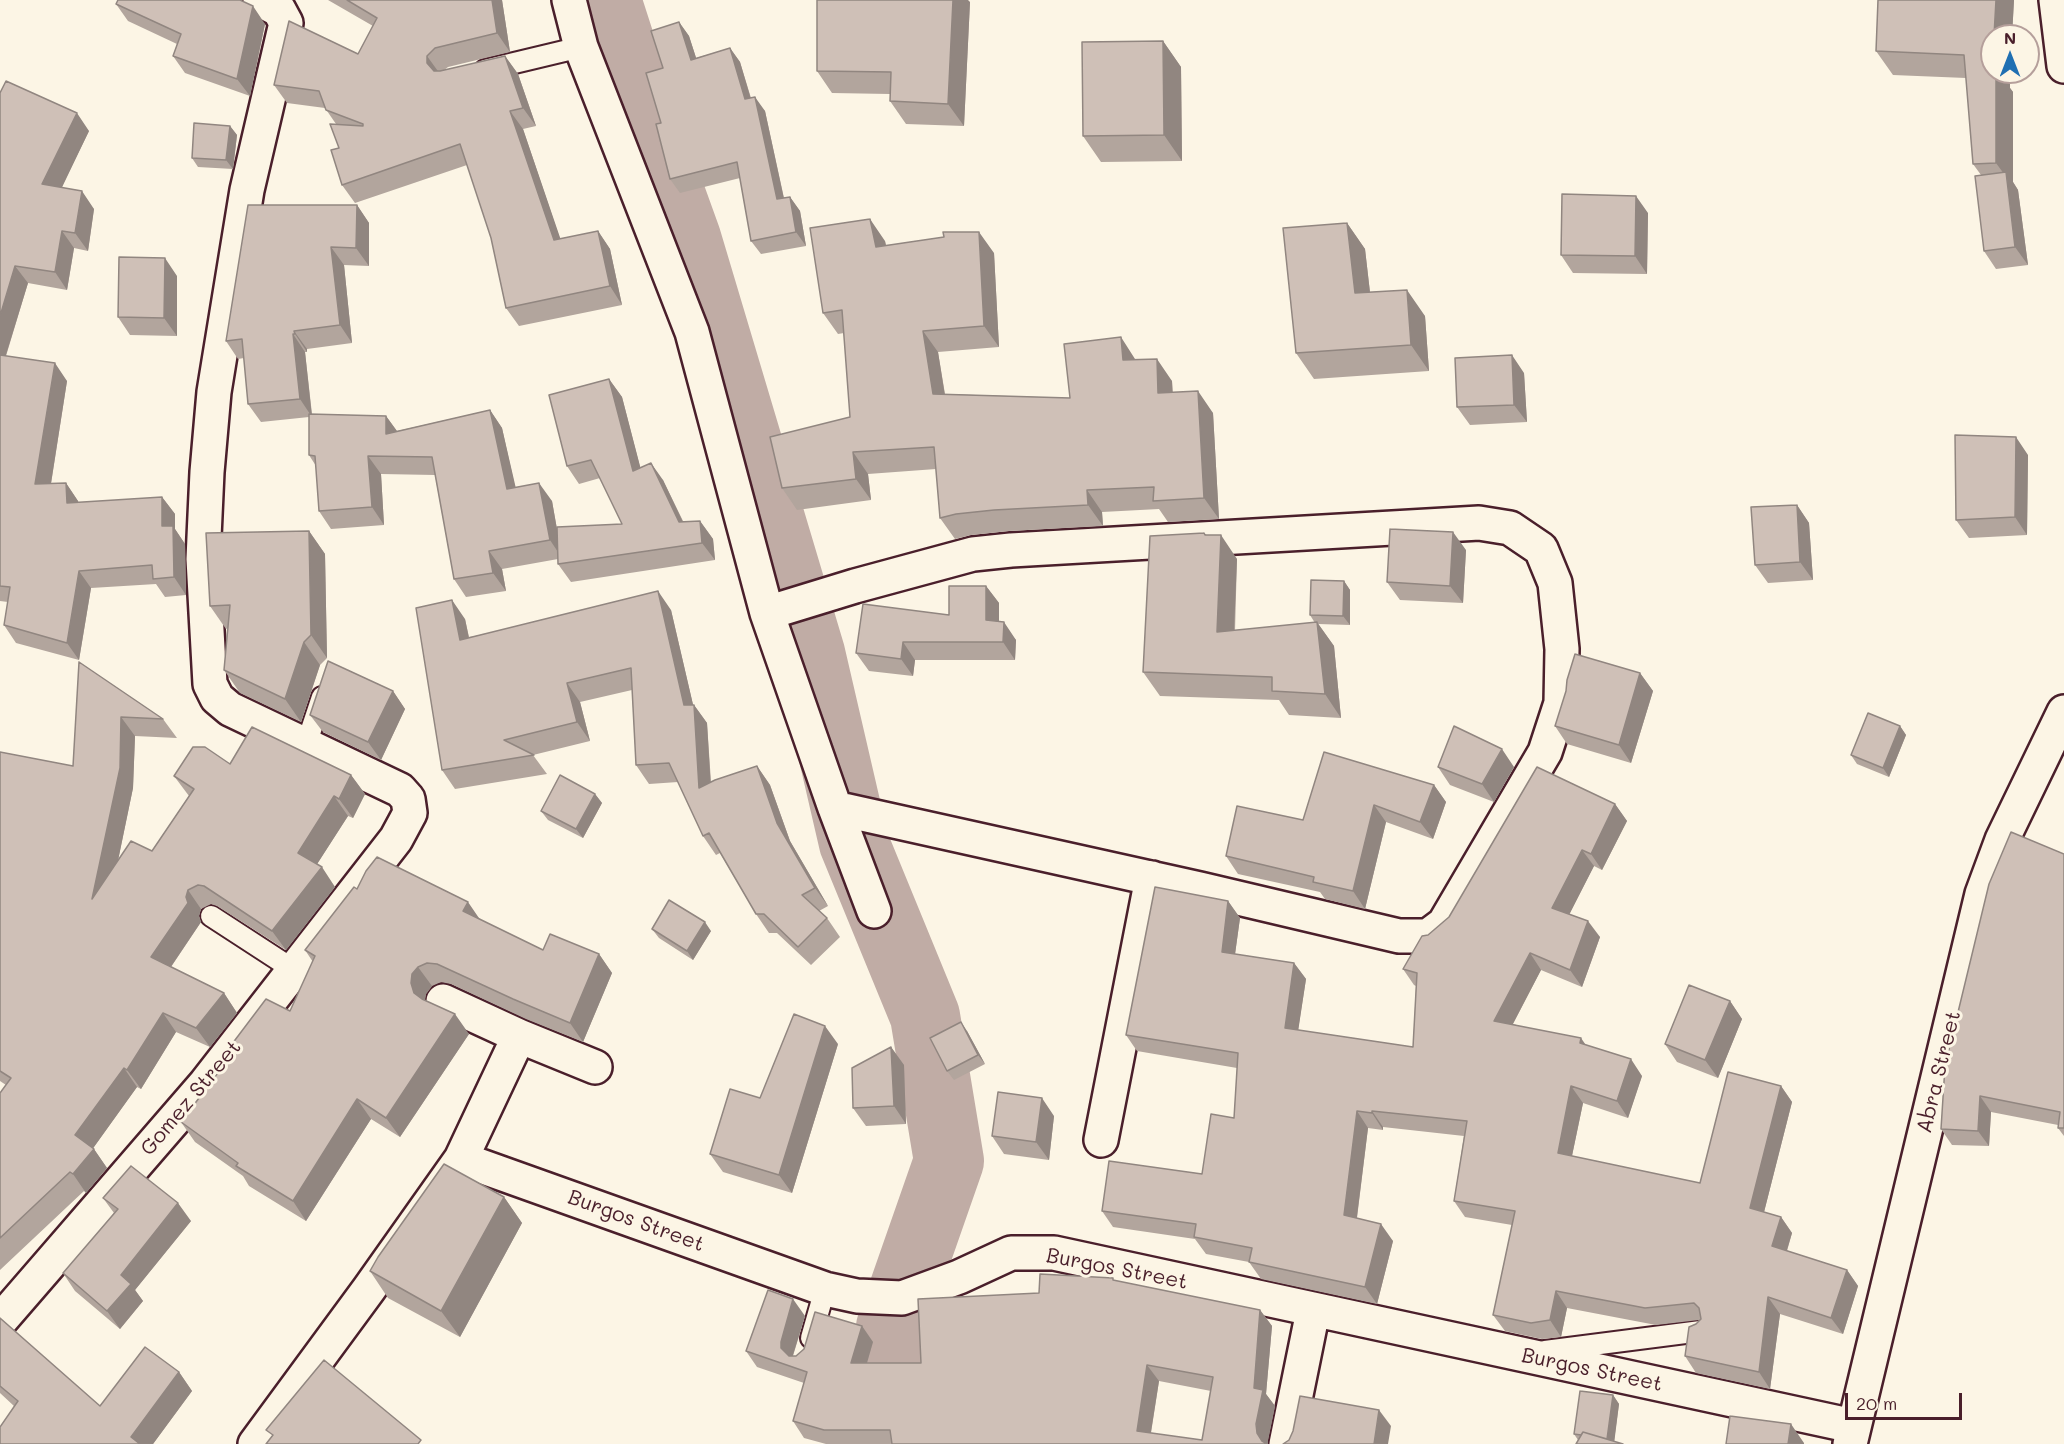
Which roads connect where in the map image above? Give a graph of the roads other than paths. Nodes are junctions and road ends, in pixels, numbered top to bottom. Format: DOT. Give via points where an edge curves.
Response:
graph roads {
  1 [pos="260,0"];
  2 [pos="569,0"];
  3 [pos="2055,0"];
  4 [pos="581,47"];
  5 [pos="2064,66"];
  6 [pos="462,75"];
  7 [pos="776,611"];
  8 [pos="327,680"];
  9 [pos="2064,712"];
  10 [pos="306,745"];
  11 [pos="835,808"];
  12 [pos="1152,878"];
  13 [pos="874,911"];
  14 [pos="212,916"];
  15 [pos="294,970"];
  16 [pos="443,1001"];
  17 [pos="519,1036"];
  18 [pos="595,1067"];
  19 [pos="1101,1140"];
  20 [pos="461,1159"];
  21 [pos="825,1289"];
  22 [pos="1313,1311"];
  23 [pos="0,1321"];
  24 [pos="1701,1331"];
  25 [pos="1519,1355"];
  26 [pos="804,1361"];
  27 [pos="1852,1435"];
  28 [pos="255,1444"];
  29 [pos="1286,1444"];
  1 -- 10 [label="street" via="279,10 286,23 247,190 214,393 203,559 210,684 217,698 230,709"];
  2 -- 4 [label="street"];
  3 -- 5 [label="street"];
  4 -- 6 [label="lane"];
  4 -- 7 [label="street" via="692,332"];
  7 -- 11 [label="street"];
  7 -- 12 [label="street" via="973,554 1001,551 1479,523 1510,528 1541,549 1555,583 1562,649 1561,703 1545,752 1444,924 1428,936 1399,936"];
  8 -- 10 [label="lane"];
  9 -- 27 [label="street, Abra Street" via="2002,840 1982,894"];
  10 -- 15 [label="street, Gomez Street" via="400,790 408,799 410,813 396,839"];
  11 -- 12 [label="street"];
  11 -- 13 [label="street"];
  12 -- 19 [label="street"];
  14 -- 15 [label="lane"];
  15 -- 23 [label="street, Gomez Street" via="206,1083"];
  16 -- 17 [label="street"];
  17 -- 18 [label="street"];
  17 -- 20 [label="street"];
  20 -- 21 [label="street, Burgos Street"];
  20 -- 28 [label="street"];
  21 -- 22 [label="street, Burgos Street" via="857,1296 902,1298 1011,1253 1054,1253"];
  21 -- 26 [label="lane"];
  22 -- 25 [label="street, Burgos Street"];
  22 -- 29 [label="street"];
  24 -- 25 [label="lane"];
  25 -- 27 [label="street, Burgos Street"];
}
